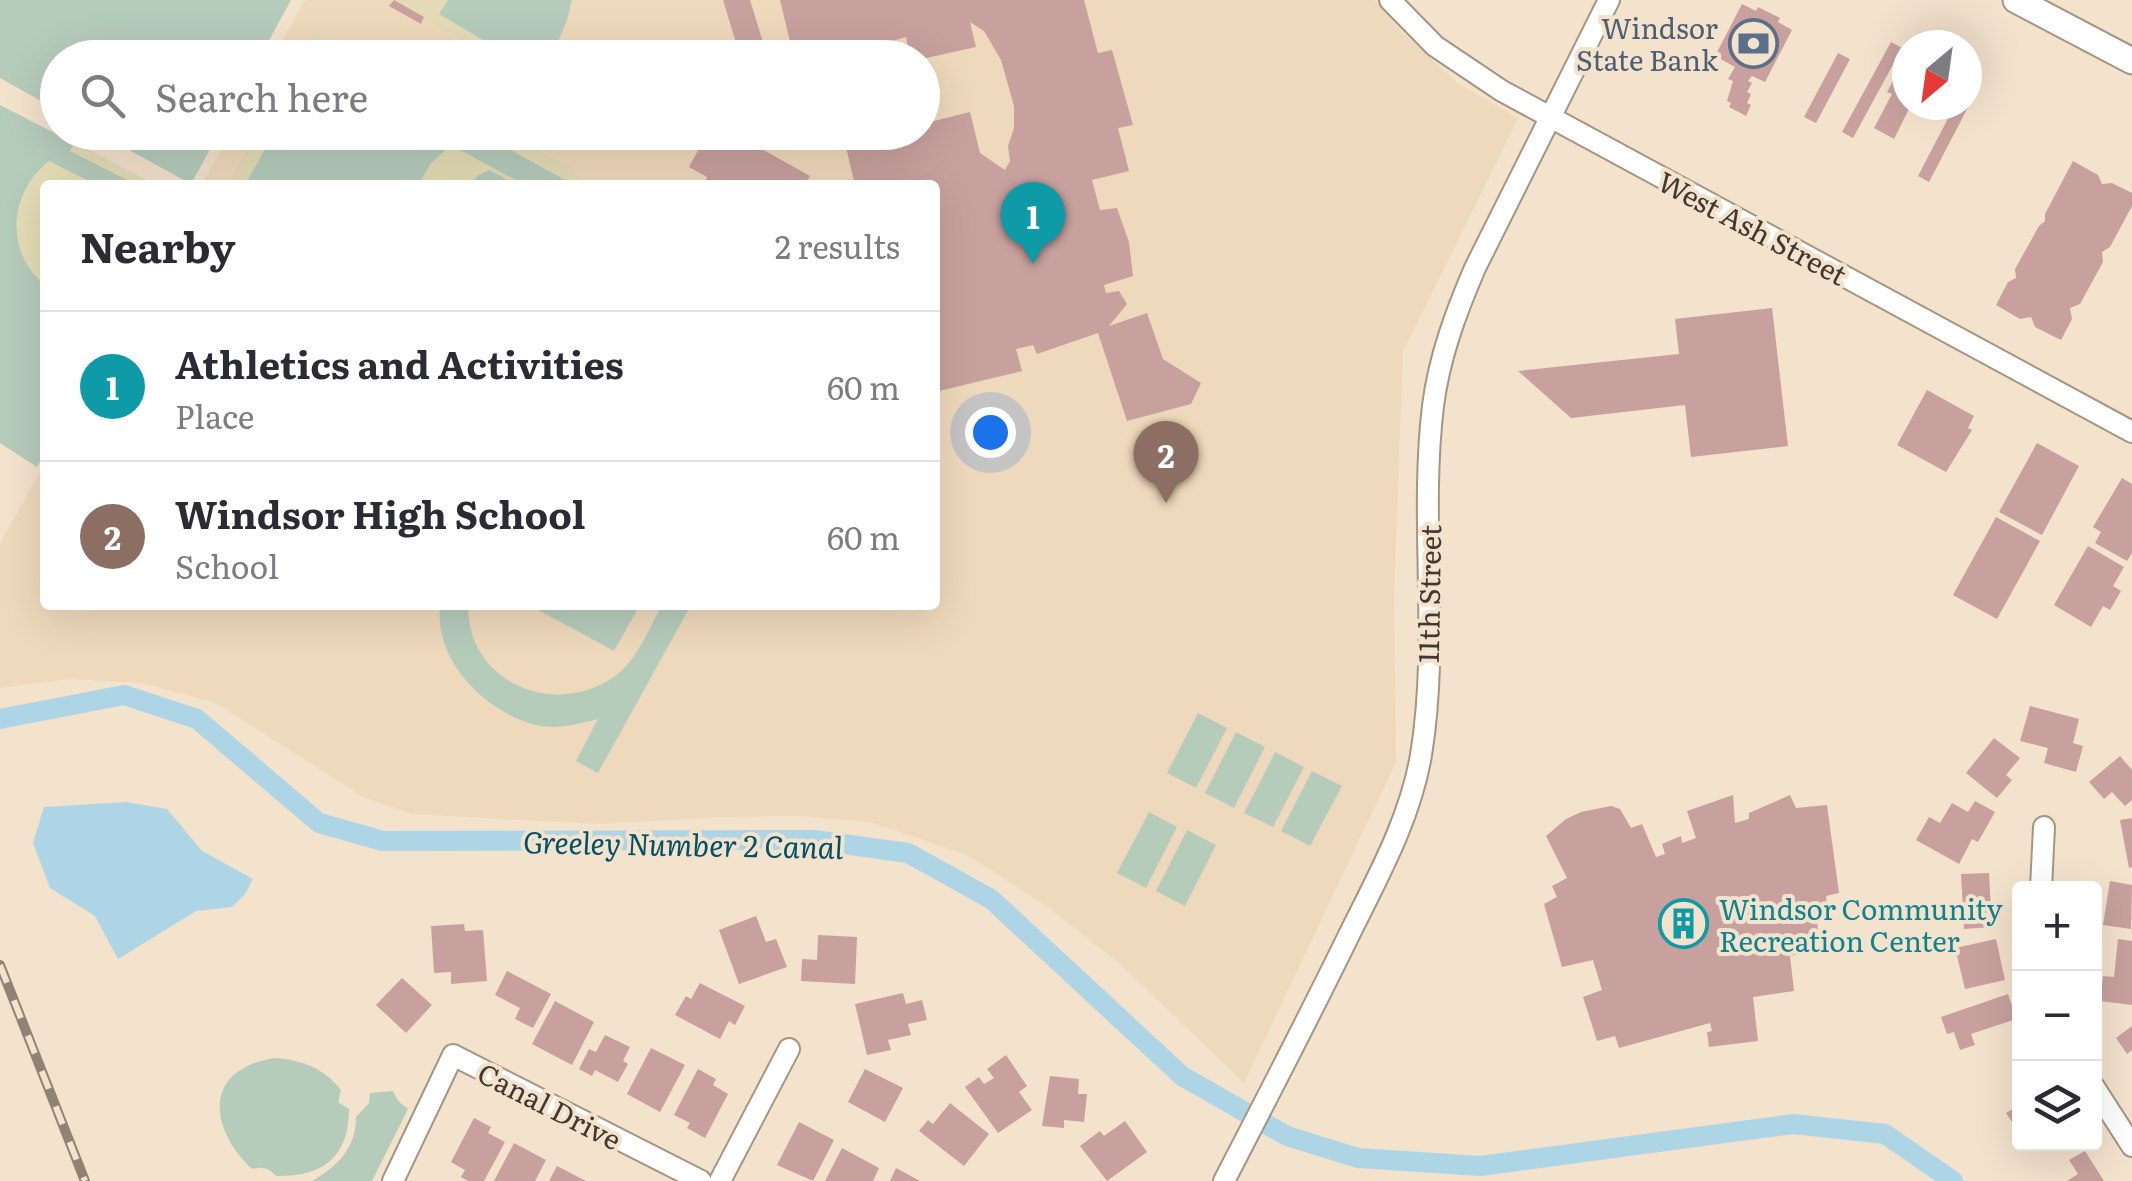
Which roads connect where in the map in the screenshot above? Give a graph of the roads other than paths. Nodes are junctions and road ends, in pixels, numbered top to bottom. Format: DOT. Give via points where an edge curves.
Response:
graph roads {
  1 [pos="1390,0"];
  2 [pos="1609,0"];
  3 [pos="2016,0"];
  4 [pos="2132,61"];
  5 [pos="1551,117"];
  6 [pos="2132,432"];
  7 [pos="2044,827"];
  8 [pos="2041,881"];
  9 [pos="789,1050"];
  10 [pos="2102,1100"];
  11 [pos="2132,1146"];
  12 [pos="393,1181"];
  13 [pos="701,1181"];
  14 [pos="720,1181"];
  15 [pos="1224,1181"];
  1 -- 5 [label="street, West Ash Street" via="1473,74"];
  2 -- 5 [label="street, 11th Street"];
  3 -- 4 [label="main road"];
  5 -- 6 [label="street, West Ash Street"];
  5 -- 15 [label="street, 11th Street" via="1456,313 1433,404 1425,724 1412,794 1382,868"];
  7 -- 8 [label="street"];
  9 -- 14 [label="street"];
  10 -- 11 [label="street"];
  12 -- 13 [label="street, Canal Drive" via="453,1055"];
}
